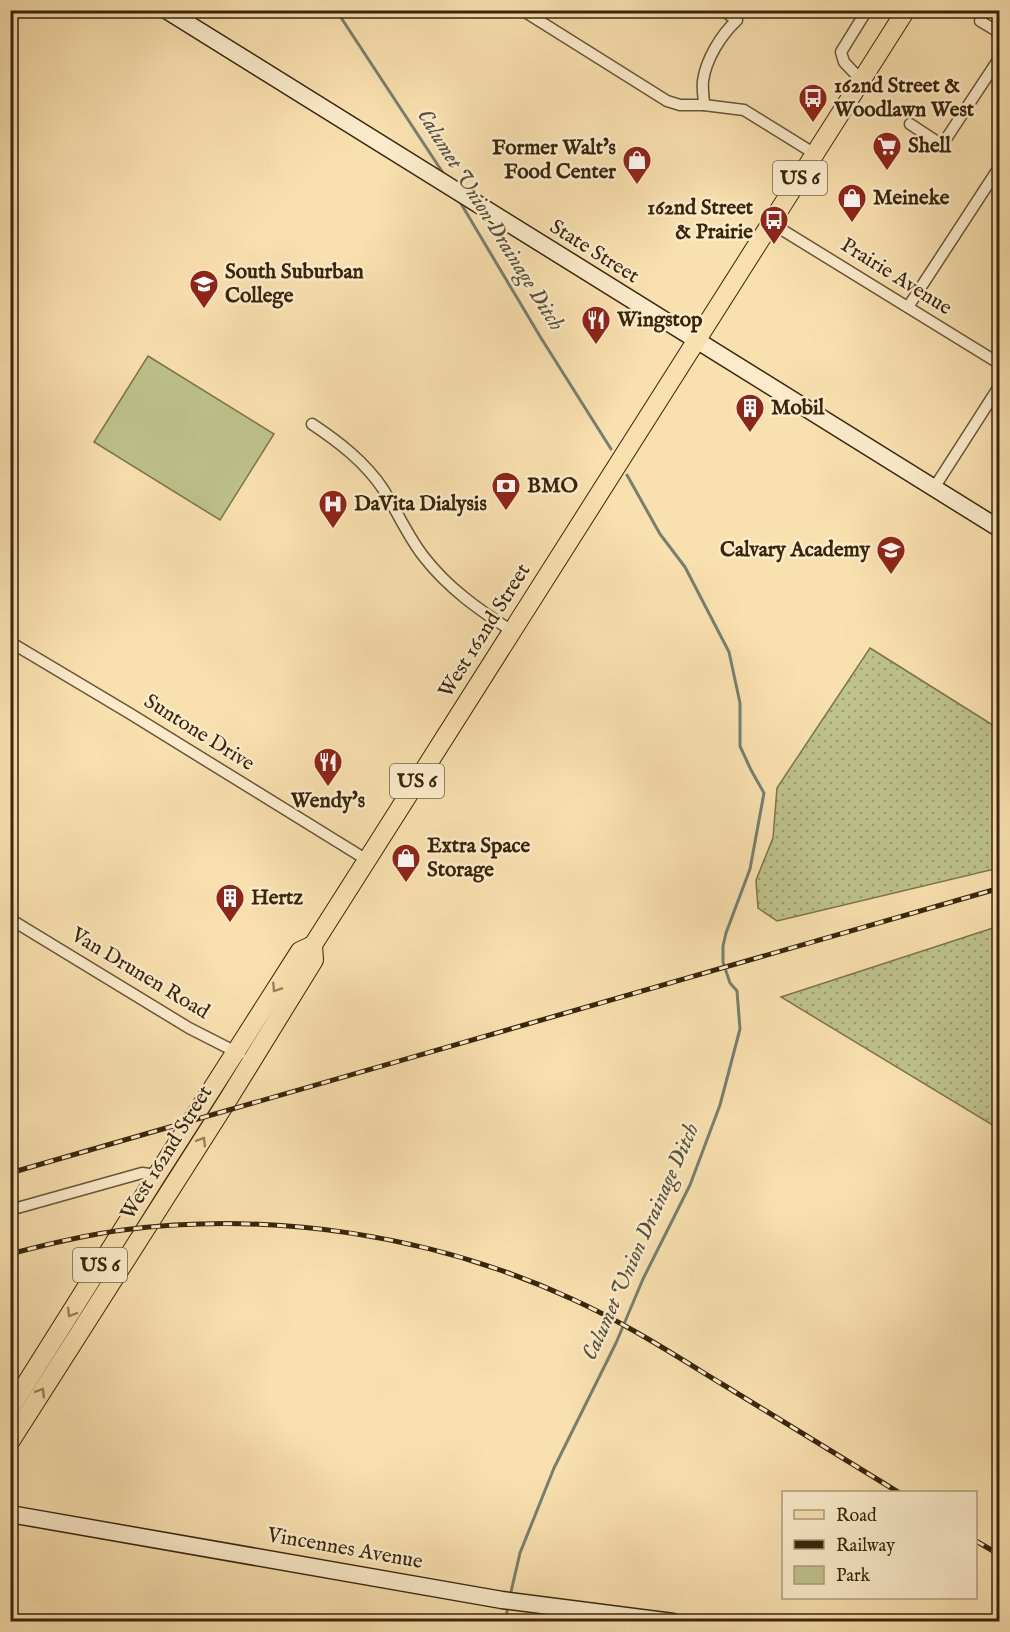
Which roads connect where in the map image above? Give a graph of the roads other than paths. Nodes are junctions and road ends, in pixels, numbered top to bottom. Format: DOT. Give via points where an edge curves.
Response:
graph roads {
  1 [pos="166,10"];
  2 [pos="522,10"];
  3 [pos="722,10"];
  4 [pos="867,10"];
  5 [pos="906,10"];
  6 [pos="980,21"];
  7 [pos="999,33"];
  8 [pos="999,57"];
  9 [pos="862,81"];
  10 [pos="704,105"];
  11 [pos="910,124"];
  12 [pos="815,154"];
  13 [pos="999,166"];
  14 [pos="771,223"];
  15 [pos="908,307"];
  16 [pos="695,341"];
  17 [pos="999,364"];
  18 [pos="999,385"];
  19 [pos="312,424"];
  20 [pos="934,488"];
  21 [pos="999,529"];
  22 [pos="512,631"];
  23 [pos="10,642"];
  24 [pos="367,860"];
  25 [pos="10,919"];
  26 [pos="243,1055"];
  27 [pos="157,1174"];
  28 [pos="174,1184"];
  29 [pos="10,1210"];
  30 [pos="10,1409"];
  31 [pos="10,1442"];
  32 [pos="10,1514"];
  33 [pos="673,1622"];
  1 -- 16 [label="street, State Street"];
  2 -- 10 [label="street" via="660,97 680,105"];
  3 -- 10 [label="street" via="737,20 716,46 706,69"];
  4 -- 9 [label="street" via="841,52 844,62"];
  5 -- 9 [label="main road, US 6"];
  6 -- 7 [label="street"];
  8 -- 11 [label="street" via="942,145"];
  9 -- 12 [label="main road, US 6"];
  10 -- 12 [label="street" via="744,110"];
  12 -- 14 [label="main road, US 6"];
  13 -- 15 [label="street"];
  14 -- 15 [label="street, Prairie Avenue"];
  14 -- 16 [label="main road, US 6"];
  15 -- 17 [label="street, Prairie Avenue"];
  16 -- 20 [label="street, State Street"];
  16 -- 22 [label="main road, West 162nd Street / US 6"];
  18 -- 20 [label="street"];
  19 -- 22 [label="street" via="362,463 382,487 423,556 450,585"];
  20 -- 21 [label="street, State Street"];
  22 -- 24 [label="main road, West 162nd Street / US 6"];
  23 -- 24 [label="street, Suntone Drive"];
  24 -- 26 [label="main road, West 162nd Street / US 6" via="313,945 314,960"];
  25 -- 26 [label="street, Van Drunen Road" via="189,1028"];
  26 -- 27 [label="main road, West 162nd Street / US 6"];
  28 -- 26 [label="main road, West 162nd Street / US 6, one-way"];
  27 -- 28 [label="main road"];
  27 -- 29 [label="street" via="142,1173"];
  27 -- 30 [label="main road, West 162nd Street / US 6, one-way"];
  31 -- 28 [label="main road, West 162nd Street / US 6, one-way"];
  32 -- 33 [label="street, Vincennes Avenue" via="508,1601"];
}
